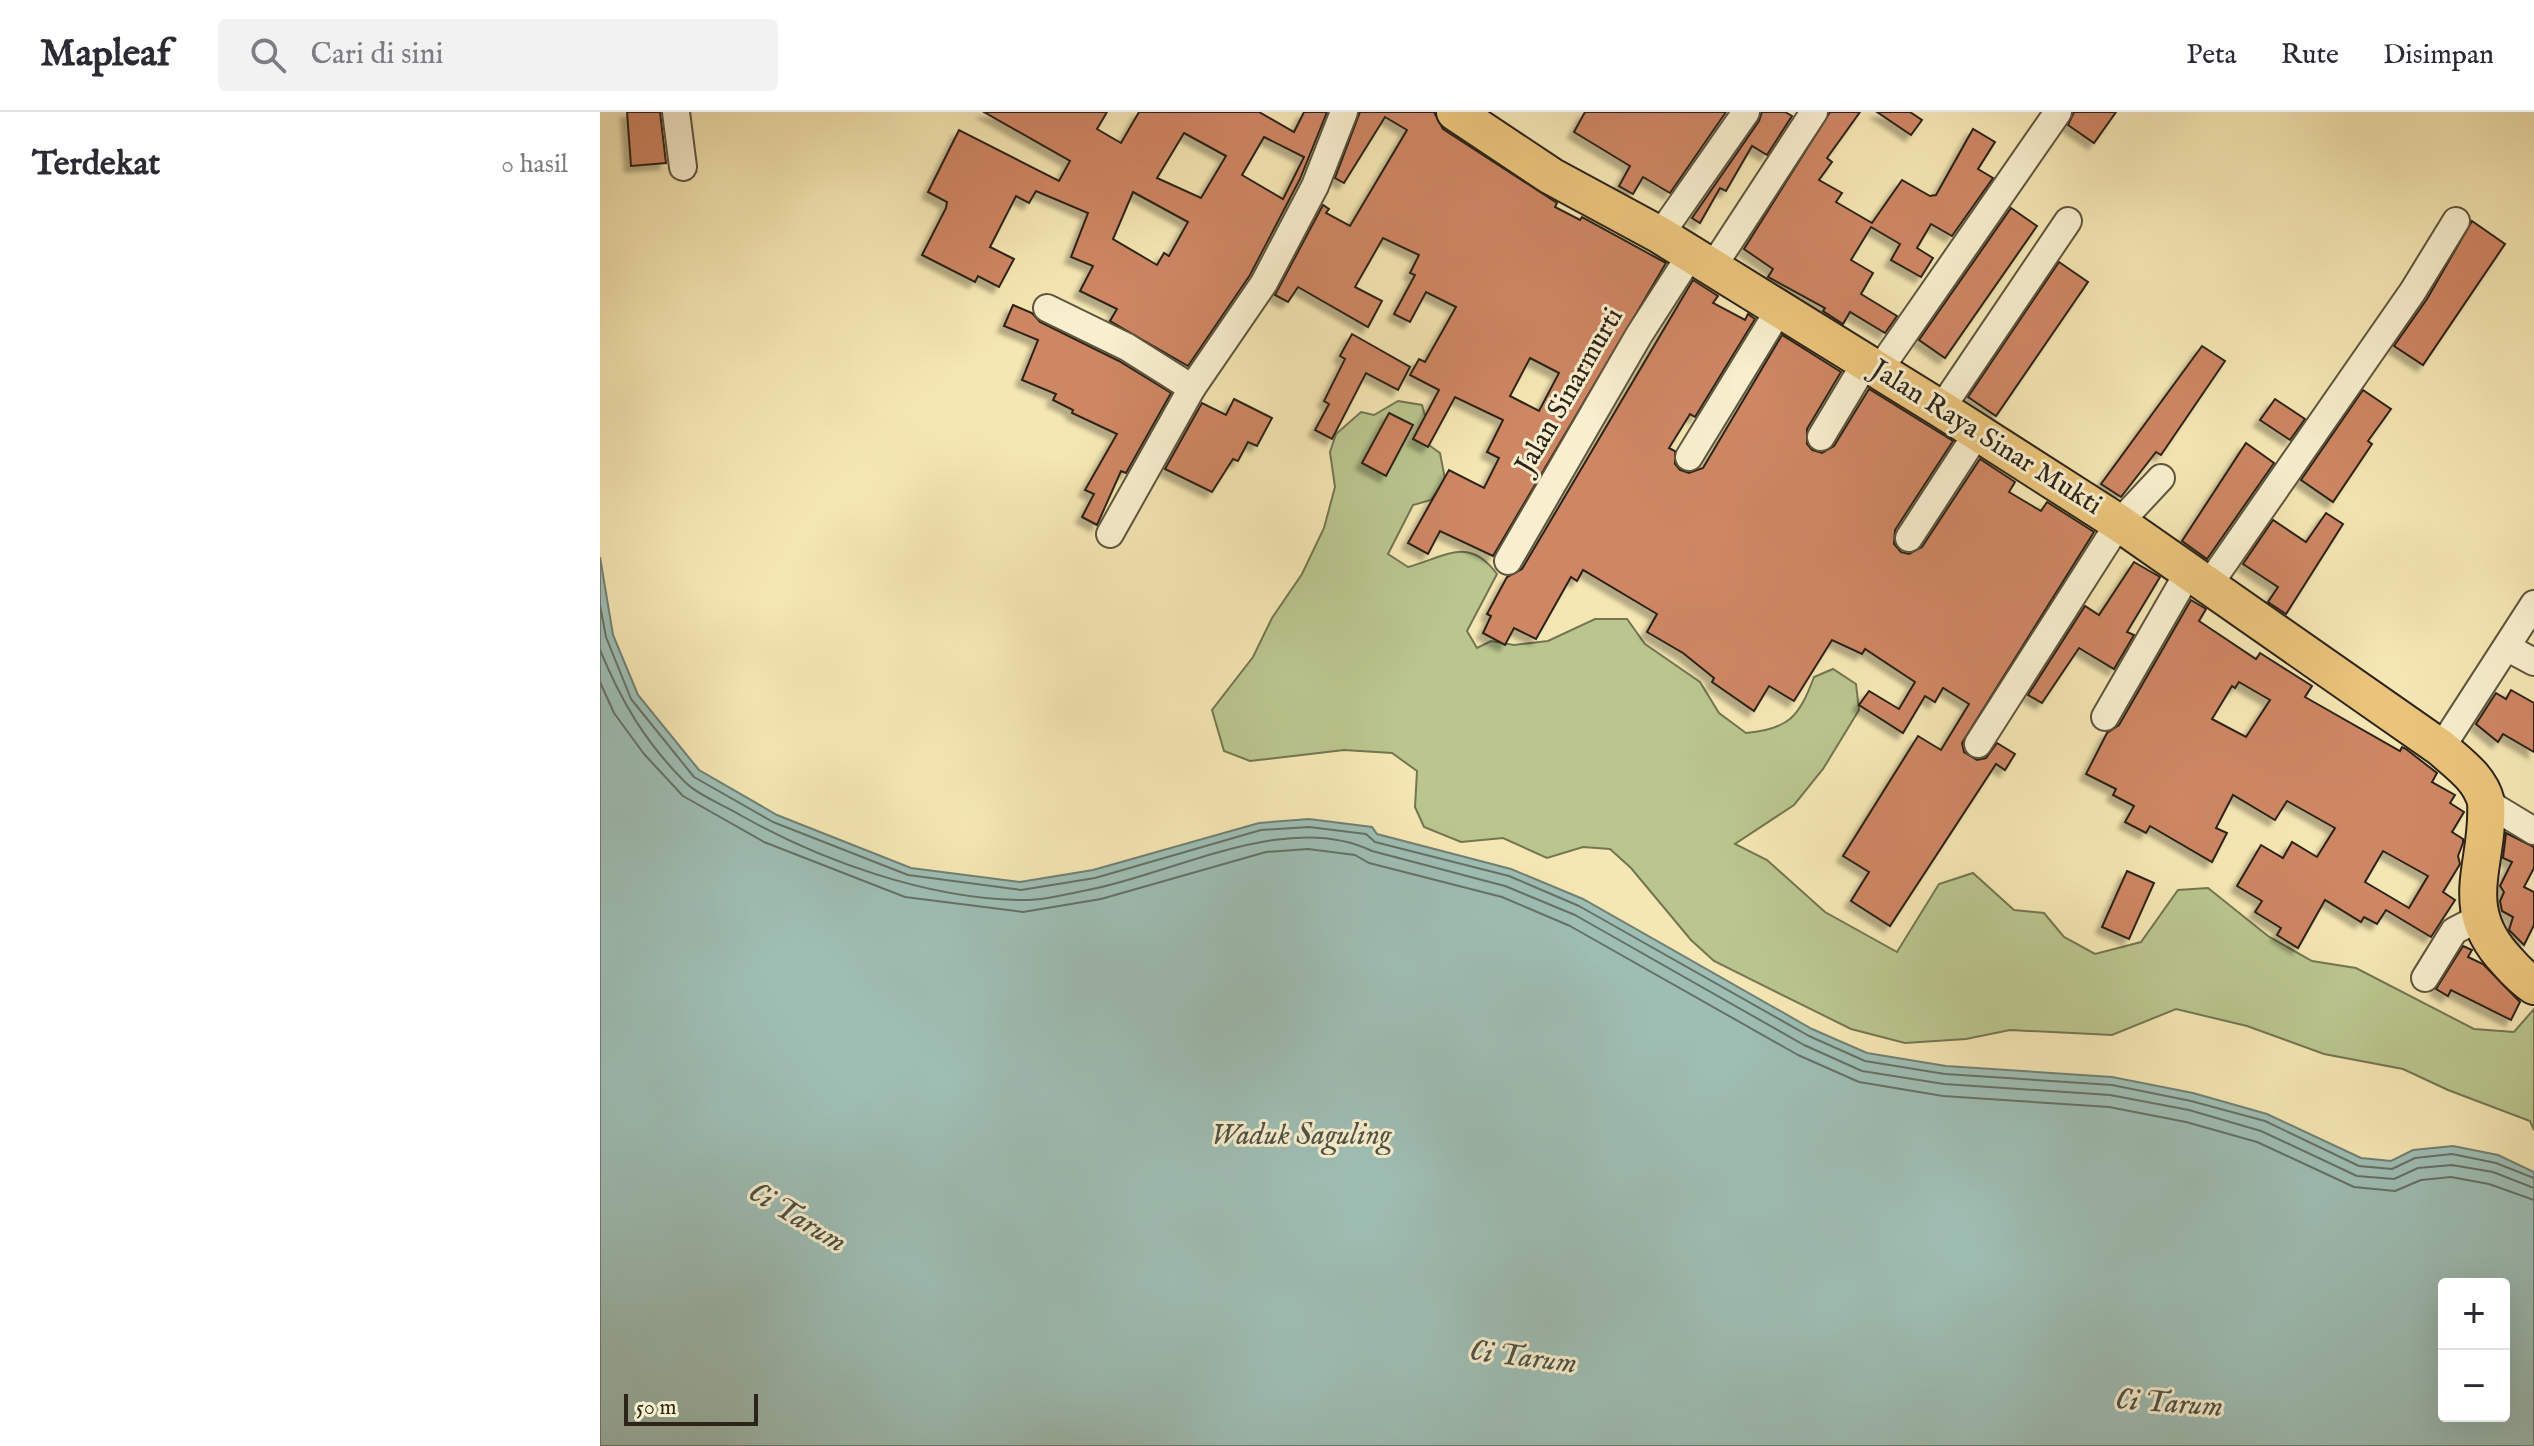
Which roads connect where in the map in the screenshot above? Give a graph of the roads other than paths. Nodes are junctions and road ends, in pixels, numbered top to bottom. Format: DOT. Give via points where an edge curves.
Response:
graph roads {
  1 [pos="676,112"];
  2 [pos="1344,112"];
  3 [pos="1746,112"];
  4 [pos="1814,112"];
  5 [pos="2058,112"];
  6 [pos="1458,113"];
  7 [pos="683,167"];
  8 [pos="2068,221"];
  9 [pos="2456,221"];
  10 [pos="1660,235"];
  11 [pos="1701,261"];
  12 [pos="1047,308"];
  13 [pos="1779,310"];
  14 [pos="1872,366"];
  15 [pos="1192,388"];
  16 [pos="1941,409"];
  17 [pos="1978,432"];
  18 [pos="1821,437"];
  19 [pos="1689,457"];
  20 [pos="2161,478"];
  21 [pos="2119,523"];
  22 [pos="1110,534"];
  23 [pos="1909,538"];
  24 [pos="1508,561"];
  25 [pos="2198,580"];
  26 [pos="2534,604"];
  27 [pos="2508,648"];
  28 [pos="2534,662"];
  29 [pos="2105,717"];
  30 [pos="1978,744"];
  31 [pos="2441,748"];
  32 [pos="2486,802"];
  33 [pos="2534,831"];
  34 [pos="2479,918"];
  35 [pos="2425,978"];
  36 [pos="2534,986"];
  1 -- 7 [label="street"];
  2 -- 15 [label="street" via="1315,186 1264,283"];
  3 -- 10 [label="street"];
  4 -- 11 [label="street, Jalan Sinarmurti"];
  5 -- 14 [label="street"];
  6 -- 10 [label="highway, Jalan Raya Sinar Mukti" via="1551,176"];
  8 -- 16 [label="street"];
  9 -- 25 [label="street" via="2413,291"];
  10 -- 11 [label="highway, Jalan Raya Sinar Mukti"];
  11 -- 13 [label="highway, Jalan Raya Sinar Mukti"];
  11 -- 24 [label="street, Jalan Sinarmurti" via="1639,335"];
  12 -- 15 [label="street" via="1127,347"];
  13 -- 14 [label="highway, Jalan Raya Sinar Mukti"];
  13 -- 19 [label="street"];
  14 -- 16 [label="highway, Jalan Raya Sinar Mukti"];
  14 -- 18 [label="street"];
  15 -- 22 [label="street"];
  16 -- 17 [label="highway, Jalan Raya Sinar Mukti"];
  17 -- 21 [label="highway, Jalan Raya Sinar Mukti"];
  17 -- 23 [label="street"];
  20 -- 21 [label="street"];
  21 -- 25 [label="highway, Jalan Raya Sinar Mukti"];
  21 -- 30 [label="street"];
  25 -- 29 [label="street"];
  25 -- 31 [label="highway, Jalan Raya Sinar Mukti"];
  26 -- 27 [label="street"];
  27 -- 28 [label="street"];
  27 -- 31 [label="street"];
  31 -- 32 [label="highway, Jalan Raya Sinar Mukti" via="2473,776"];
  32 -- 33 [label="street"];
  32 -- 34 [label="highway" via="2476,895"];
  34 -- 35 [label="street" via="2454,931"];
  34 -- 36 [label="highway" via="2497,951"];
}
